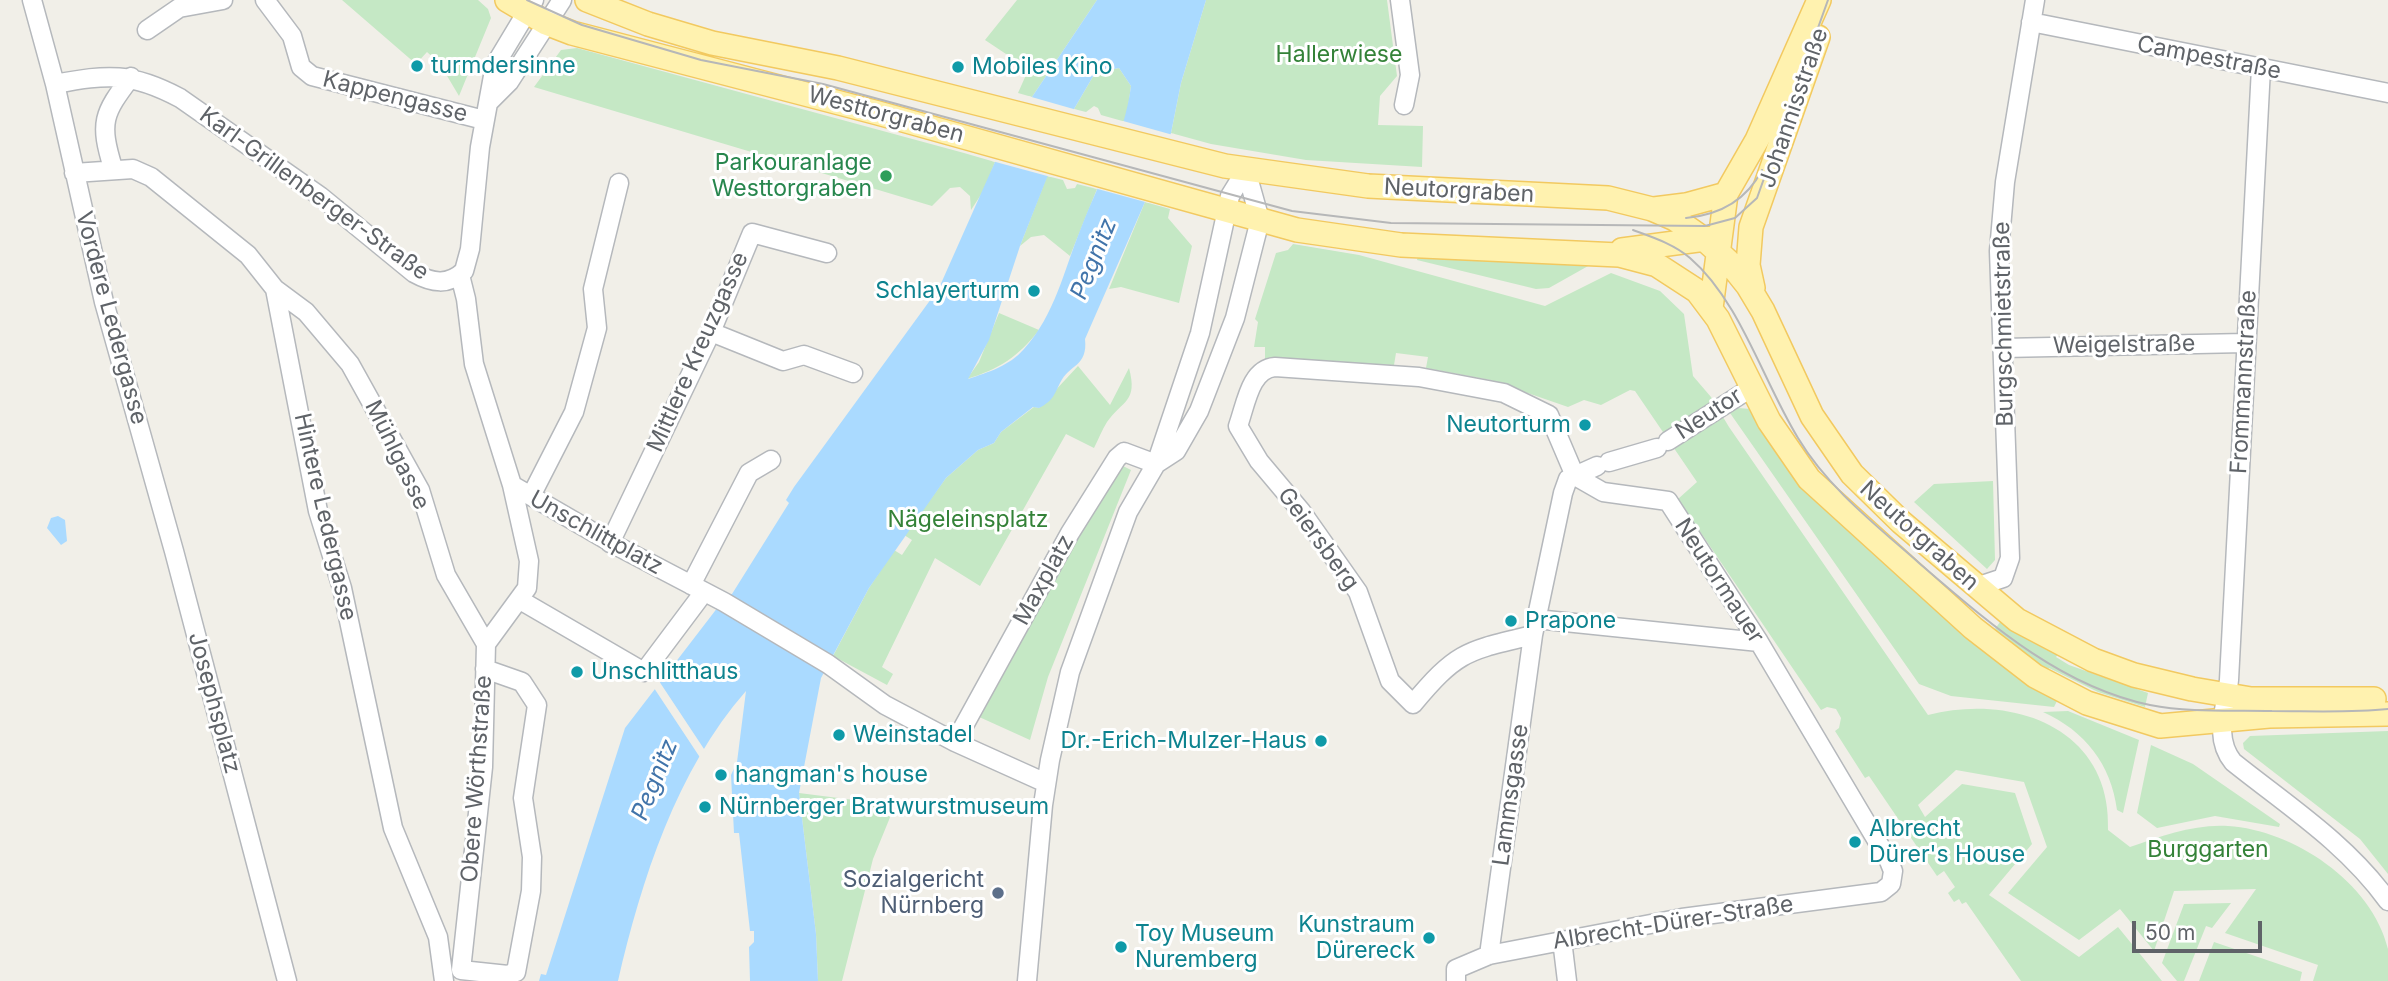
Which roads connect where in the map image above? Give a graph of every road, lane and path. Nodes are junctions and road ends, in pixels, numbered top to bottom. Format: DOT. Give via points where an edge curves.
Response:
graph roads {
  1 [pos="32,0"];
  2 [pos="223,0"];
  3 [pos="265,0"];
  4 [pos="562,0"];
  5 [pos="587,0"];
  6 [pos="1400,0"];
  7 [pos="1819,0"];
  8 [pos="1831,0"];
  9 [pos="2035,0"];
  10 [pos="528,9"];
  11 [pos="2031,22"];
  12 [pos="147,30"];
  13 [pos="2261,68"];
  14 [pos="131,77"];
  15 [pos="55,83"];
  16 [pos="2388,93"];
  17 [pos="1404,105"];
  18 [pos="484,120"];
  19 [pos="113,168"];
  20 [pos="1246,170"];
  21 [pos="74,173"];
  22 [pos="619,183"];
  23 [pos="1726,194"];
  24 [pos="1227,209"];
  25 [pos="1652,209"];
  26 [pos="1755,216"];
  27 [pos="1260,220"];
  28 [pos="1714,242"];
  29 [pos="828,253"];
  30 [pos="1595,254"];
  31 [pos="460,275"];
  32 [pos="275,289"];
  33 [pos="1756,298"];
  34 [pos="1712,308"];
  35 [pos="711,332"];
  36 [pos="2245,343"];
  37 [pos="2003,348"];
  38 [pos="853,373"];
  39 [pos="1751,388"];
  40 [pos="771,460"];
  41 [pos="1156,464"];
  42 [pos="1575,476"];
  43 [pos="512,485"];
  44 [pos="531,496"];
  45 [pos="610,543"];
  46 [pos="174,551"];
  47 [pos="1976,587"];
  48 [pos="697,589"];
  49 [pos="520,600"];
  50 [pos="1535,627"];
  51 [pos="1759,642"];
  52 [pos="486,644"];
  53 [pos="485,669"];
  54 [pos="2227,696"];
  55 [pos="2388,698"];
  56 [pos="2388,714"];
  57 [pos="2222,720"];
  58 [pos="955,742"];
  59 [pos="1046,783"];
  60 [pos="1891,884"];
  61 [pos="2388,901"];
  62 [pos="1562,940"];
  63 [pos="1489,955"];
  64 [pos="1456,975"];
  65 [pos="287,981"];
  66 [pos="444,981"];
  67 [pos="1027,981"];
  68 [pos="1567,981"];
  1 -- 15 [label="street, Vordere Ledergasse"];
  2 -- 12 [label="street" via="179,8"];
  3 -- 18 [label="street, Kappengasse" via="292,36 301,67 312,76"];
  4 -- 10 [label="street"];
  5 -- 20 [label="main road, Westtorgraben" via="704,41 838,68"];
  6 -- 17 [label="street" via="1410,75"];
  7 -- 23 [label="main road, Johannisstraße" via="1763,129"];
  8 -- 26 [label="main road, Johannisstraße"];
  9 -- 11 [label="street, Burgschmietstraße"];
  10 -- 18 [label="street" via="495,65"];
  10 -- 24 [label="main road, Westtorgraben" via="630,50"];
  11 -- 13 [label="street, Campestraße"];
  11 -- 37 [label="street, Burgschmietstraße" via="2001,222"];
  13 -- 16 [label="street, Campestraße"];
  13 -- 36 [label="street, Frommannstraße"];
  14 -- 15 [label="street, Karl-Grillenberger-Straße" via="98,76"];
  14 -- 19 [label="street" via="104,119"];
  14 -- 31 [label="street, Karl-Grillenberger-Straße" via="190,104 320,196 414,273 439,282"];
  15 -- 21 [label="street, Vordere Ledergasse"];
  18 -- 31 [label="street" via="470,249"];
  19 -- 21 [label="street, Hintere Ledergasse"];
  19 -- 32 [label="street, Hintere Ledergasse" via="133,169 150,177 248,255"];
  20 -- 24 [label="street"];
  20 -- 25 [label="main road, Neutorgraben" via="1379,187 1608,198"];
  20 -- 27 [label="street"];
  21 -- 46 [label="street, Vordere Ledergasse" via="104,302"];
  22 -- 44 [label="street" via="593,289 597,328 587,364 573,412"];
  23 -- 25 [label="main road, Johannisstraße"];
  23 -- 28 [label="main road, Johannisstraße"];
  24 -- 27 [label="main road, Neutorgraben"];
  24 -- 41 [label="street" via="1206,310"];
  25 -- 28 [label="main road, Neutorgraben"];
  26 -- 28 [label="main road, Johannisstraße"];
  26 -- 33 [label="main road, Johannisstraße" via="1748,247"];
  27 -- 30 [label="main road, Neutorgraben" via="1310,233 1387,243"];
  27 -- 41 [label="street" via="1235,318 1199,411 1175,451"];
  28 -- 30 [label="main road, Neutorgraben"];
  28 -- 33 [label="main road, Neutorgraben"];
  28 -- 34 [label="main road"];
  29 -- 35 [label="street, Mittlere Kreuzgasse" via="752,233"];
  30 -- 34 [label="main road, Neutorgraben" via="1627,256 1657,265 1692,286"];
  31 -- 43 [label="street" via="474,364"];
  32 -- 52 [label="street, Mühlgasse" via="306,312 350,364 420,490 446,575"];
  32 -- 66 [label="street, Hintere Ledergasse" via="318,511 342,588 393,828 438,937"];
  33 -- 47 [label="main road, Neutorgraben" via="1812,416 1838,457 1869,493"];
  34 -- 39 [label="main road, Neutorgraben"];
  35 -- 38 [label="street" via="783,361 804,355"];
  35 -- 45 [label="street, Mittlere Kreuzgasse"];
  36 -- 37 [label="street, Weigelstraße"];
  36 -- 54 [label="street, Frommannstraße"];
  37 -- 47 [label="street, Burgschmietstraße" via="2011,523 2008,568 2000,580"];
  39 -- 42 [label="street, Neutor" via="1663,445"];
  39 -- 57 [label="main road, Neutorgraben" via="1790,454 1820,491 2018,664 2075,697 2143,722 2166,726"];
  40 -- 48 [label="street" via="749,473"];
  41 -- 58 [label="street, Maxplatz" via="1124,452 1116,458"];
  41 -- 59 [label="street" via="1128,512 1070,673"];
  42 -- 50 [label="street, Lammsgasse" via="1568,479 1563,493"];
  42 -- 50 [label="street, Geiersberg" via="1549,415 1504,393 1419,377 1265,368 1256,374 1238,426 1358,592 1390,681 1413,704 1443,668 1465,653"];
  42 -- 51 [label="street, Neutormauer" via="1603,492 1668,501"];
  43 -- 44 [label="street, Unschlittplatz"];
  43 -- 49 [label="street, Unschlittplatz" via="529,561 527,588"];
  44 -- 45 [label="street, Unschlittplatz"];
  45 -- 48 [label="street, Unschlittplatz"];
  46 -- 65 [label="street, Josephsplatz"];
  47 -- 54 [label="main road, Neutorgraben" via="2025,625 2080,655 2134,675"];
  48 -- 49 [label="street" via="644,672"];
  48 -- 58 [label="street, Unschlittplatz" via="828,664 885,705"];
  49 -- 52 [label="street, Obere Wörthstraße"];
  50 -- 51 [label="street"];
  50 -- 63 [label="street, Lammsgasse"];
  51 -- 60 [label="street, Neutormauer" via="1889,861"];
  52 -- 53 [label="street, Obere Wörthstraße"];
  53 -- 53 [label="street, Obere Wörthstraße" via="482,779 461,970 508,975 516,972 531,891 532,858 523,798 537,705 522,682"];
  54 -- 55 [label="main road, Neutorgraben"];
  54 -- 57 [label="street, Frommannstraße"];
  56 -- 57 [label="main road, Neutorgraben"];
  57 -- 61 [label="street" via="2225,751 2233,762 2332,838"];
  58 -- 59 [label="street"];
  59 -- 67 [label="street"];
  60 -- 62 [label="street, Albrecht-Dürer-Straße" via="1881,892 1682,918"];
  62 -- 63 [label="street, Albrecht-Dürer-Straße"];
  62 -- 68 [label="street"];
  63 -- 64 [label="street, Albrecht-Dürer-Straße"];
}
